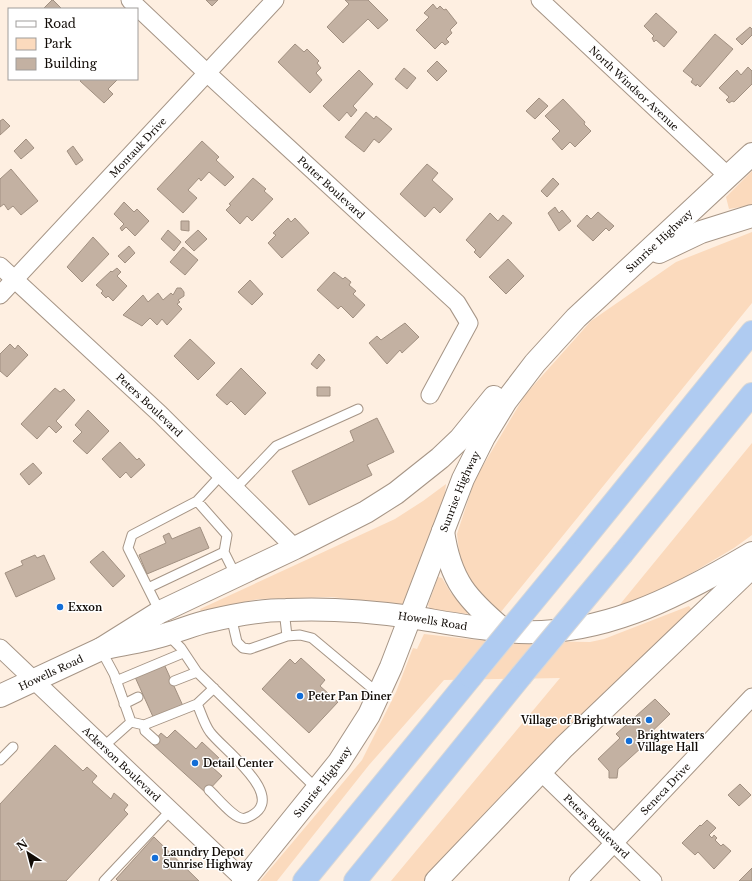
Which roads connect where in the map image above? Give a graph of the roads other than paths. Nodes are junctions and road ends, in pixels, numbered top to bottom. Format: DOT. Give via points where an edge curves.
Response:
graph roads {
  1 [pos="130,0"];
  2 [pos="275,0"];
  3 [pos="540,0"];
  4 [pos="207,73"];
  5 [pos="752,154"];
  6 [pos="728,177"];
  7 [pos="752,216"];
  8 [pos="0,266"];
  9 [pos="626,272"];
  10 [pos="14,280"];
  11 [pos="0,294"];
  12 [pos="752,332"];
  13 [pos="535,363"];
  14 [pos="430,394"];
  15 [pos="752,394"];
  16 [pos="358,409"];
  17 [pos="222,474"];
  18 [pos="236,488"];
  19 [pos="197,500"];
  20 [pos="442,531"];
  21 [pos="295,548"];
  22 [pos="224,552"];
  23 [pos="752,553"];
  24 [pos="752,567"];
  25 [pos="236,576"];
  26 [pos="148,588"];
  27 [pos="284,610"];
  28 [pos="160,612"];
  29 [pos="231,616"];
  30 [pos="410,617"];
  31 [pos="505,631"];
  32 [pos="167,634"];
  33 [pos="287,636"];
  34 [pos="0,648"];
  35 [pos="101,649"];
  36 [pos="183,653"];
  37 [pos="197,672"];
  38 [pos="34,680"];
  39 [pos="116,681"];
  40 [pos="174,682"];
  41 [pos="214,688"];
  42 [pos="379,695"];
  43 [pos="0,696"];
  44 [pos="138,697"];
  45 [pos="752,697"];
  46 [pos="124,704"];
  47 [pos="198,704"];
  48 [pos="131,722"];
  49 [pos="144,726"];
  50 [pos="155,740"];
  51 [pos="13,747"];
  52 [pos="103,747"];
  53 [pos="0,760"];
  54 [pos="540,771"];
  55 [pos="209,790"];
  56 [pos="318,790"];
  57 [pos="170,811"];
  58 [pos="614,843"];
  59 [pos="376,855"];
  60 [pos="104,881"];
  61 [pos="243,881"];
  62 [pos="304,881"];
  63 [pos="355,881"];
  64 [pos="360,881"];
  65 [pos="436,881"];
  66 [pos="578,881"];
  67 [pos="653,881"];
  1 -- 4 [label="street, Potter Boulevard"];
  2 -- 4 [label="street, Montauk Drive"];
  3 -- 6 [label="street, North Windsor Avenue"];
  4 -- 10 [label="street, Montauk Drive"];
  4 -- 14 [label="street, Potter Boulevard" via="457,303 469,323"];
  5 -- 6 [label="main road, Sunrise Highway"];
  6 -- 9 [label="main road, Sunrise Highway"];
  7 -- 9 [label="main road" via="721,224 685,238"];
  8 -- 10 [label="street, Peters Boulevard"];
  9 -- 13 [label="main road, Sunrise Highway" via="576,318"];
  10 -- 11 [label="street, Montauk Drive"];
  10 -- 17 [label="street, Peters Boulevard"];
  12 -- 62 [label="highway, bridge"];
  13 -- 20 [label="main road, Sunrise Highway" via="495,417 463,479"];
  13 -- 21 [label="main road, Howells Road" via="498,392 460,439 429,468 366,512"];
  15 -- 59 [label="highway, bridge"];
  16 -- 18 [label="lane" via="276,446"];
  17 -- 18 [label="street, Peters Boulevard"];
  17 -- 19 [label="lane"];
  18 -- 21 [label="street, Peters Boulevard"];
  19 -- 22 [label="lane" via="227,535"];
  19 -- 26 [label="lane" via="132,535 128,548"];
  20 -- 30 [label="main road, Sunrise Highway"];
  20 -- 31 [label="main road" via="458,584 478,607"];
  21 -- 25 [label="main road, Howells Road"];
  22 -- 25 [label="lane"];
  22 -- 26 [label="lane"];
  23 -- 31 [label="main road, Howells Road" via="666,600 623,617 571,629"];
  24 -- 54 [label="main road"];
  25 -- 28 [label="main road, Howells Road"];
  26 -- 28 [label="lane"];
  27 -- 29 [label="main road, Howells Road"];
  27 -- 30 [label="main road, Howells Road" via="342,610"];
  27 -- 33 [label="lane"];
  28 -- 35 [label="main road, Howells Road"];
  29 -- 32 [label="main road, Howells Road"];
  29 -- 33 [label="lane" via="237,642 243,648 250,649"];
  30 -- 31 [label="main road, Howells Road"];
  30 -- 42 [label="main road, Sunrise Highway"];
  32 -- 35 [label="main road, Howells Road"];
  32 -- 36 [label="lane"];
  33 -- 42 [label="lane" via="300,635 312,638"];
  34 -- 38 [label="street, Ackerson Boulevard"];
  35 -- 38 [label="main road, Howells Road"];
  35 -- 39 [label="lane"];
  36 -- 37 [label="lane"];
  36 -- 39 [label="lane"];
  37 -- 40 [label="lane"];
  37 -- 41 [label="lane"];
  38 -- 43 [label="main road, Howells Road"];
  38 -- 52 [label="street, Ackerson Boulevard"];
  39 -- 46 [label="lane"];
  41 -- 47 [label="lane"];
  41 -- 56 [label="lane"];
  42 -- 56 [label="main road, Sunrise Highway" via="356,738"];
  44 -- 46 [label="lane"];
  45 -- 58 [label="street, Seneca Drive"];
  46 -- 48 [label="lane"];
  47 -- 49 [label="lane"];
  47 -- 55 [label="lane" via="210,732 249,773 260,788 263,798 260,807 244,819 236,817"];
  48 -- 49 [label="lane"];
  48 -- 52 [label="lane"];
  49 -- 50 [label="lane" via="145,731"];
  51 -- 53 [label="lane"];
  52 -- 57 [label="street, Ackerson Boulevard"];
  54 -- 58 [label="street, Peters Boulevard"];
  54 -- 65 [label="main road"];
  56 -- 61 [label="main road, Sunrise Highway"];
  57 -- 60 [label="lane"];
  57 -- 61 [label="street, Ackerson Boulevard"];
  58 -- 66 [label="street, Seneca Drive"];
  58 -- 67 [label="street, Peters Boulevard"];
  59 -- 63 [label="highway"];
  59 -- 64 [label="highway"];
}
